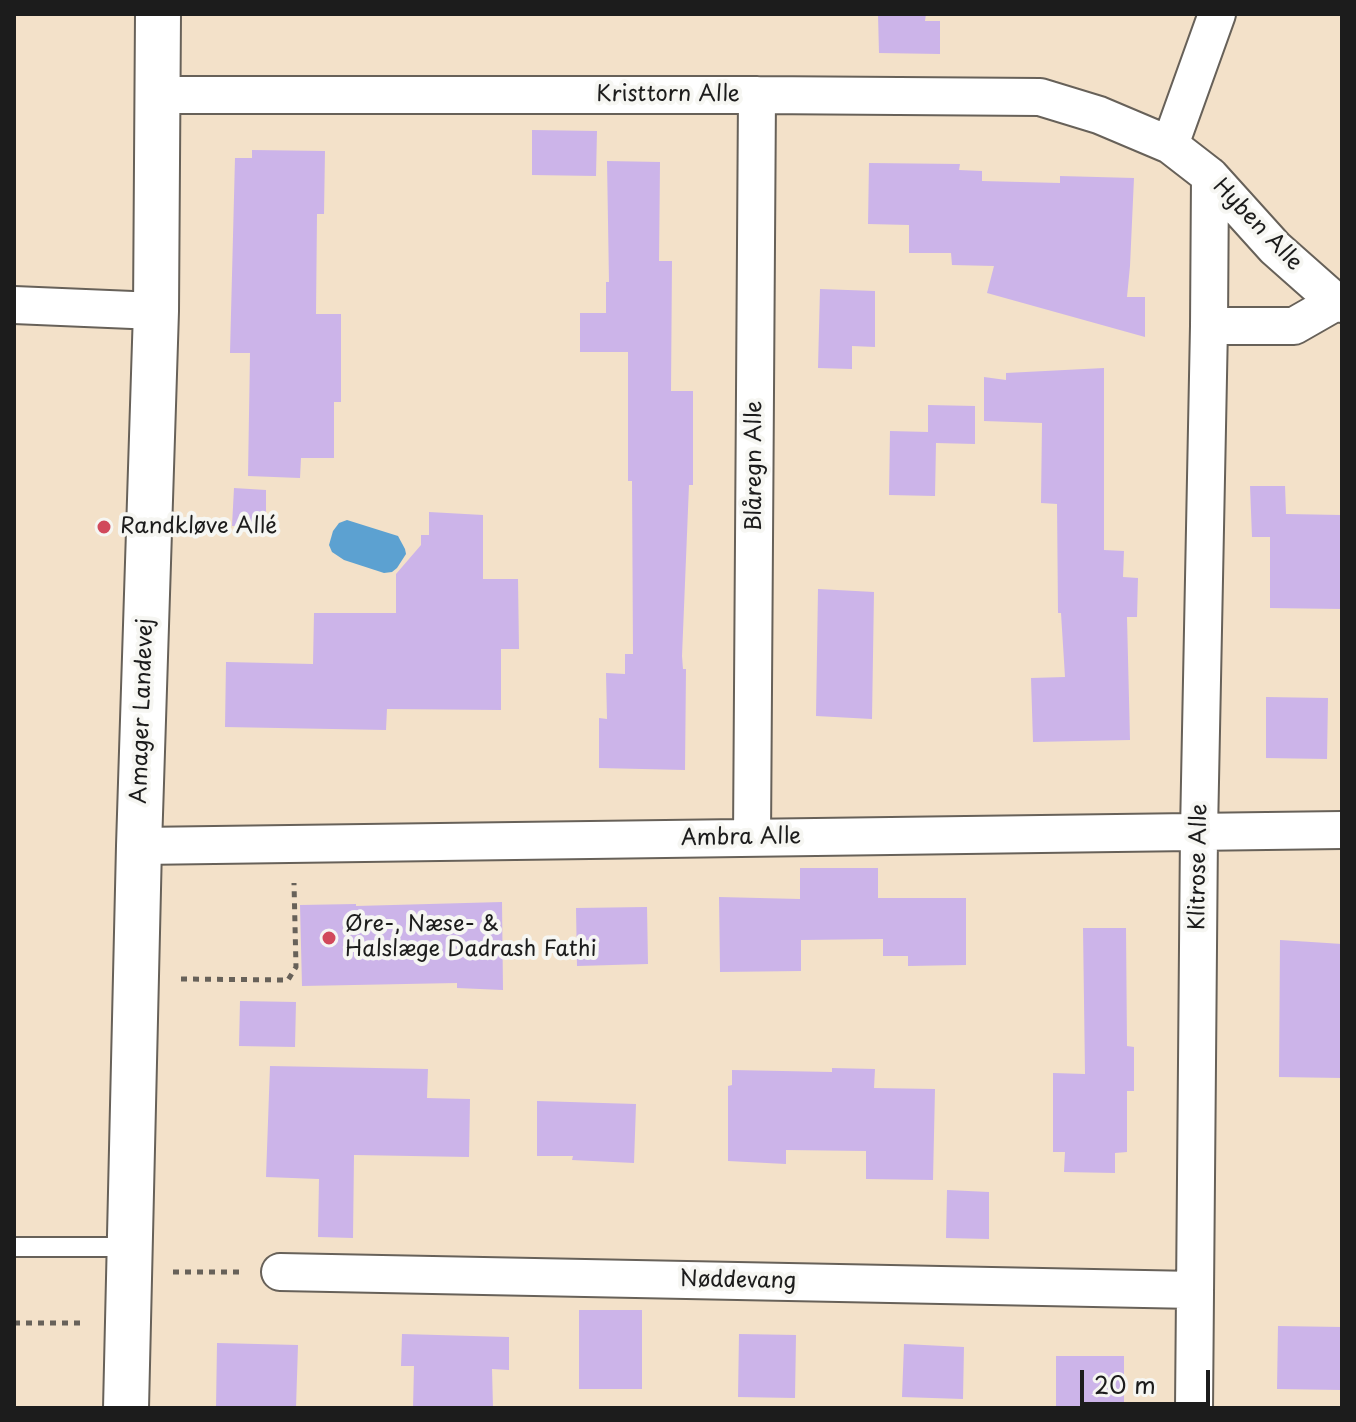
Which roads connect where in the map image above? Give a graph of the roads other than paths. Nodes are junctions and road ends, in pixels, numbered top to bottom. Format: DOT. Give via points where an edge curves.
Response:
graph roads {
  1 [pos="158,14"];
  2 [pos="1217,14"];
  3 [pos="157,95"];
  4 [pos="757,95"];
  5 [pos="1170,145"];
  6 [pos="1210,176"];
  7 [pos="1339,303"];
  8 [pos="14,305"];
  9 [pos="156,311"];
  10 [pos="1209,326"];
  11 [pos="1342,830"];
  12 [pos="1199,832"];
  13 [pos="752,838"];
  14 [pos="139,846"];
  15 [pos="14,1247"];
  16 [pos="129,1260"];
  17 [pos="280,1272"];
  18 [pos="1195,1290"];
  19 [pos="126,1408"];
  20 [pos="1194,1408"];
  1 -- 3 [label="street, Amager Landevej"];
  2 -- 5 [label="street"];
  3 -- 4 [label="street, Kristtorn Alle"];
  3 -- 9 [label="street, Amager Landevej"];
  4 -- 5 [label="street, Kristtorn Alle" via="1040,97"];
  4 -- 13 [label="street, Blåregn Alle"];
  5 -- 6 [label="street, Hyben Alle"];
  6 -- 7 [label="street, Hyben Alle" via="1275,248"];
  6 -- 10 [label="street, Klitrose Alle"];
  7 -- 10 [label="street" via="1294,326"];
  8 -- 9 [label="street"];
  9 -- 14 [label="street, Amager Landevej"];
  10 -- 12 [label="street, Klitrose Alle"];
  11 -- 12 [label="street, Ambra Alle"];
  12 -- 13 [label="street, Ambra Alle"];
  12 -- 18 [label="street, Klitrose Alle"];
  13 -- 14 [label="street, Ambra Alle"];
  14 -- 16 [label="street, Amager Landevej"];
  15 -- 16 [label="lane"];
  16 -- 19 [label="street, Amager Landevej"];
  17 -- 18 [label="street, Nøddevang"];
  18 -- 20 [label="street, Klitrose Alle"];
}
